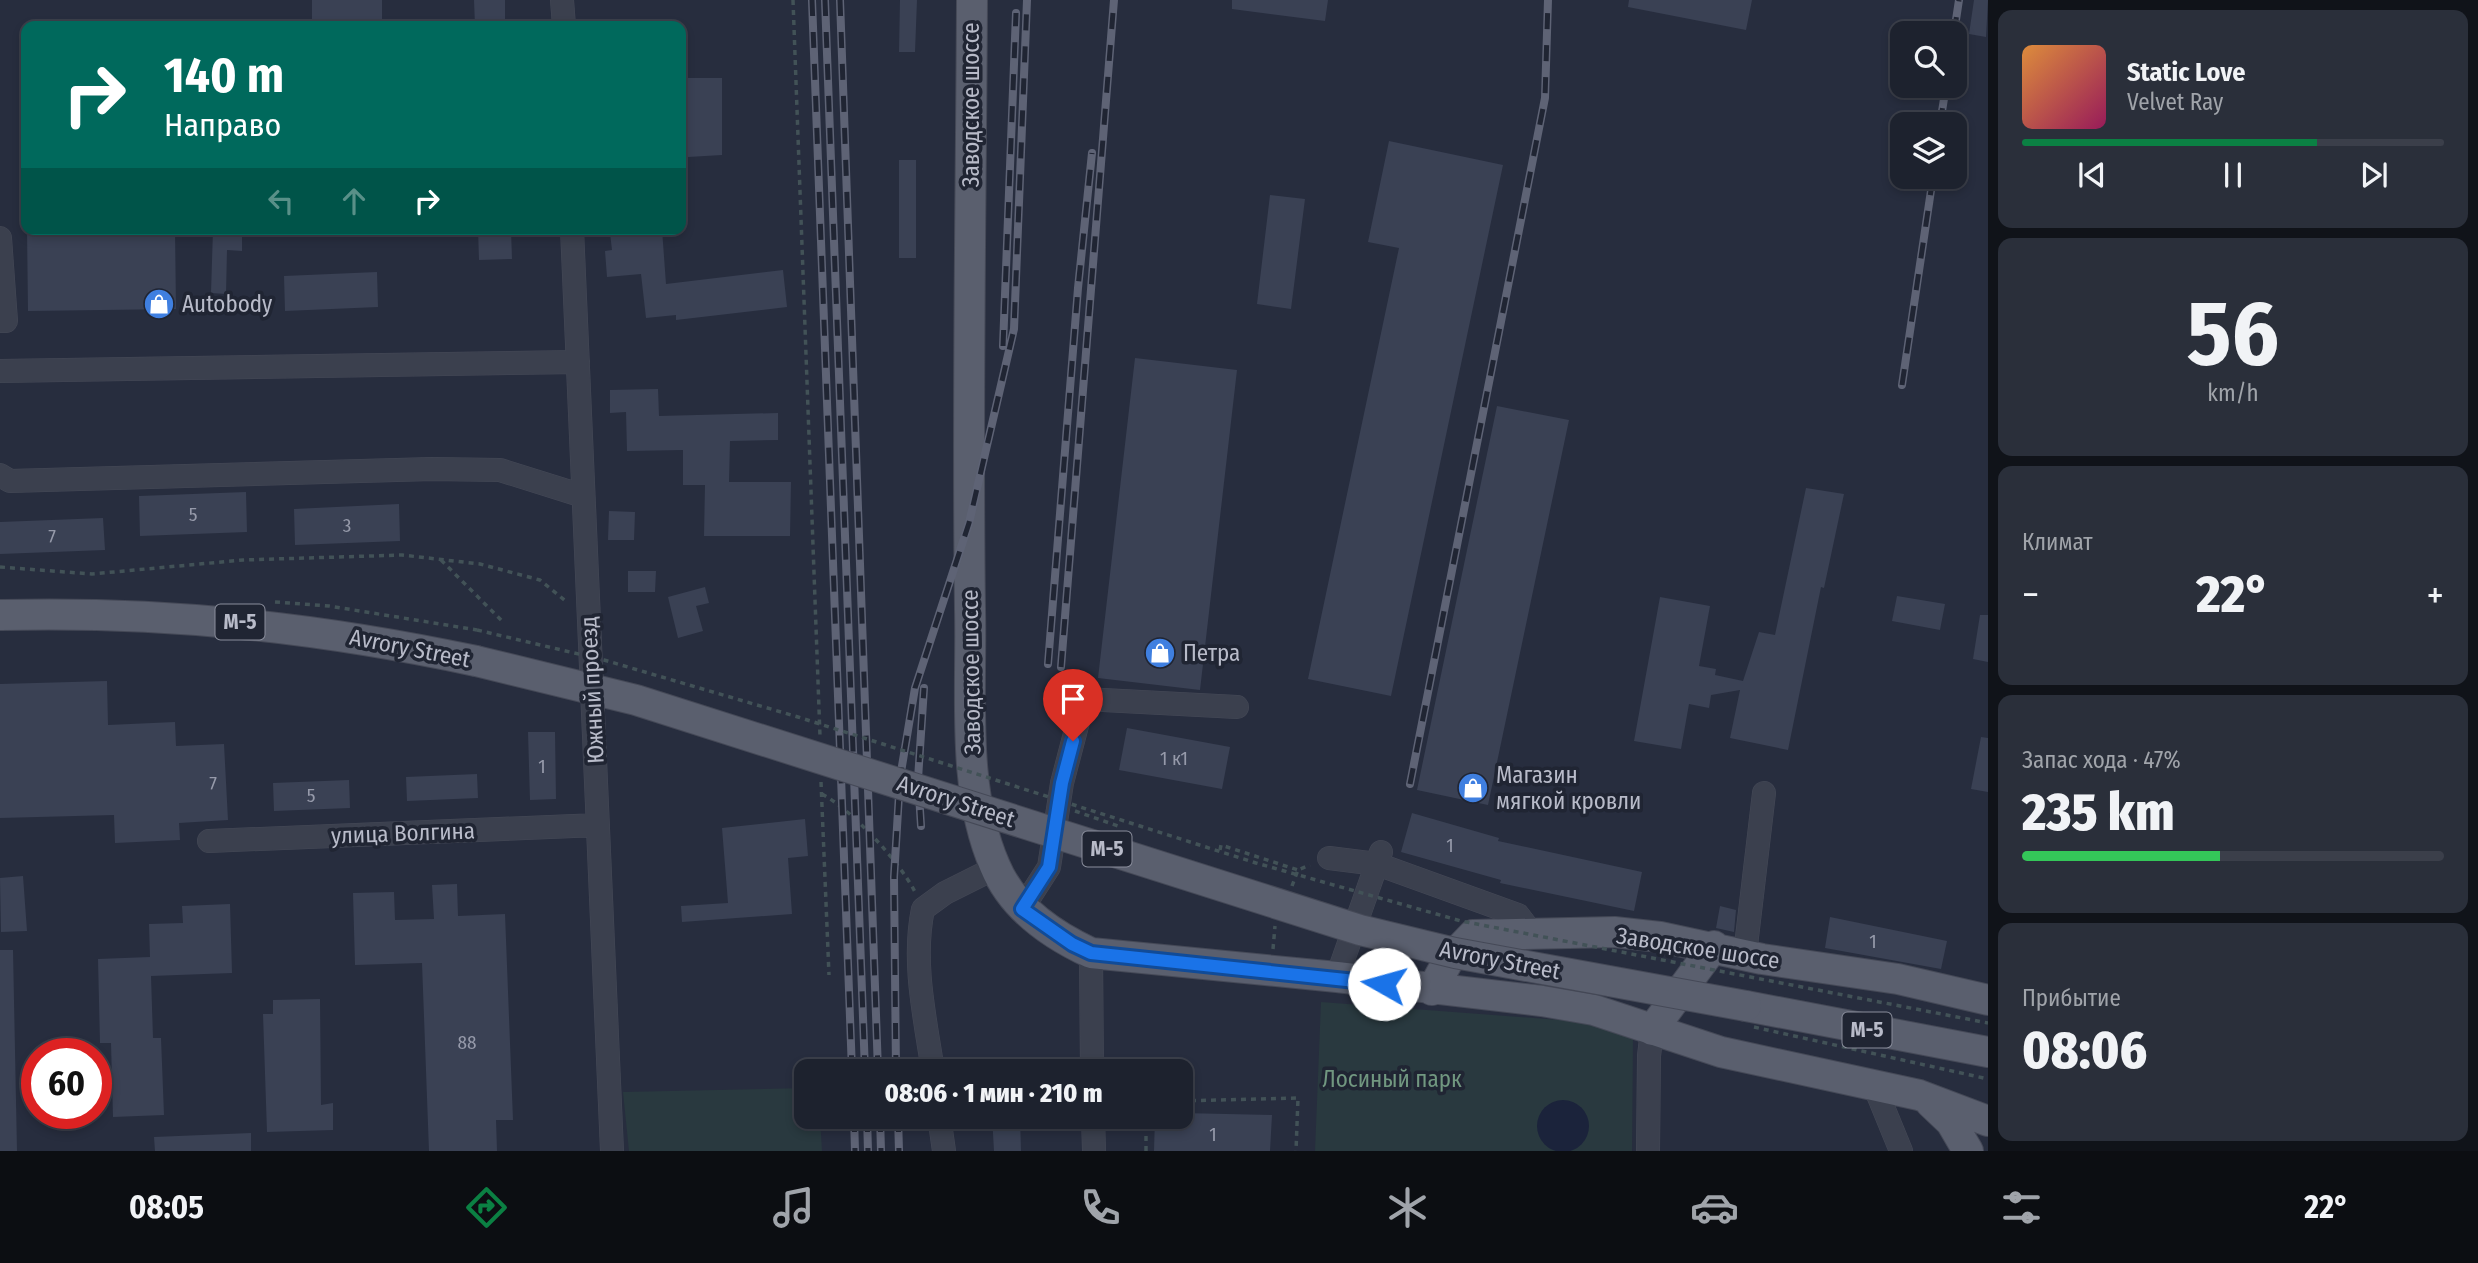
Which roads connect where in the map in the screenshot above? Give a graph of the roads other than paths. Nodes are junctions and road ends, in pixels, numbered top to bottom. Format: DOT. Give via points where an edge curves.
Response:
graph roads {
  1 [pos="562,0"];
  2 [pos="972,0"];
  3 [pos="564,21"];
  4 [pos="572,235"];
  5 [pos="0,238"];
  6 [pos="0,321"];
  7 [pos="578,362"];
  8 [pos="0,371"];
  9 [pos="0,475"];
  10 [pos="583,496"];
  11 [pos="0,615"];
  12 [pos="1237,707"];
  13 [pos="1764,793"];
  14 [pos="598,825"];
  15 [pos="209,841"];
  16 [pos="1329,858"];
  17 [pos="1379,858"];
  18 [pos="995,868"];
  19 [pos="1022,909"];
  20 [pos="1531,932"];
  21 [pos="1714,946"];
  22 [pos="1091,953"];
  23 [pos="1745,954"];
  24 [pos="1337,977"];
  25 [pos="1432,990"];
  26 [pos="1988,1000"];
  27 [pos="1652,1030"];
  28 [pos="1988,1052"];
  29 [pos="931,1059"];
  30 [pos="1092,1059"];
  31 [pos="1874,1085"];
  32 [pos="1919,1095"];
  33 [pos="1988,1121"];
  34 [pos="941,1129"];
  35 [pos="1093,1129"];
  36 [pos="612,1151"];
  37 [pos="944,1151"];
  38 [pos="1094,1151"];
  39 [pos="1648,1151"];
  40 [pos="1902,1151"];
  41 [pos="1968,1151"];
  1 -- 3 [label="street"];
  2 -- 18 [label="main road, Заводское шоссе" via="969,523 973,778"];
  4 -- 7 [label="street, Южный проезд"];
  5 -- 6 [label="street" via="6,321"];
  7 -- 8 [label="street"];
  7 -- 10 [label="street, Южный проезд"];
  9 -- 10 [label="street" via="10,481 500,470"];
  10 -- 14 [label="street, Южный проезд"];
  11 -- 28 [label="main road, Avrory Street / М-5, bridge" via="236,622 328,632 476,661 636,700 1360,930 1455,953"];
  12 -- 19 [label="street" via="1084,699 1062,783 1049,867"];
  13 -- 23 [label="street"];
  14 -- 15 [label="street, улица Волгина"];
  14 -- 36 [label="street, Южный проезд"];
  16 -- 17 [label="street"];
  17 -- 20 [label="street" via="1518,915"];
  17 -- 24 [label="street"];
  18 -- 19 [label="main road, Заводское шоссе"];
  18 -- 29 [label="street" via="923,909 918,934 920,981"];
  19 -- 22 [label="main road, Заводское шоссе"];
  20 -- 21 [label="main road, Заводское шоссе" via="1614,932"];
  20 -- 25 [label="main road, Заводское шоссе" via="1473,935 1448,961"];
  21 -- 23 [label="main road, Заводское шоссе"];
  21 -- 27 [label="main road"];
  22 -- 24 [label="main road, Заводское шоссе"];
  22 -- 30 [label="street"];
  23 -- 26 [label="main road, Заводское шоссе" via="1898,979"];
  24 -- 25 [label="main road, Заводское шоссе"];
  25 -- 27 [label="main road, Заводское шоссе" via="1581,1008"];
  27 -- 31 [label="main road, Заводское шоссе" via="1721,1052"];
  27 -- 39 [label="street"];
  31 -- 32 [label="main road, Заводское шоссе"];
  31 -- 40 [label="street"];
  32 -- 33 [label="main road, Заводское шоссе"];
  32 -- 41 [label="main road, Заводское шоссе" via="1951,1122"];
  34 -- 37 [label="street"];
  35 -- 38 [label="street"];
}
